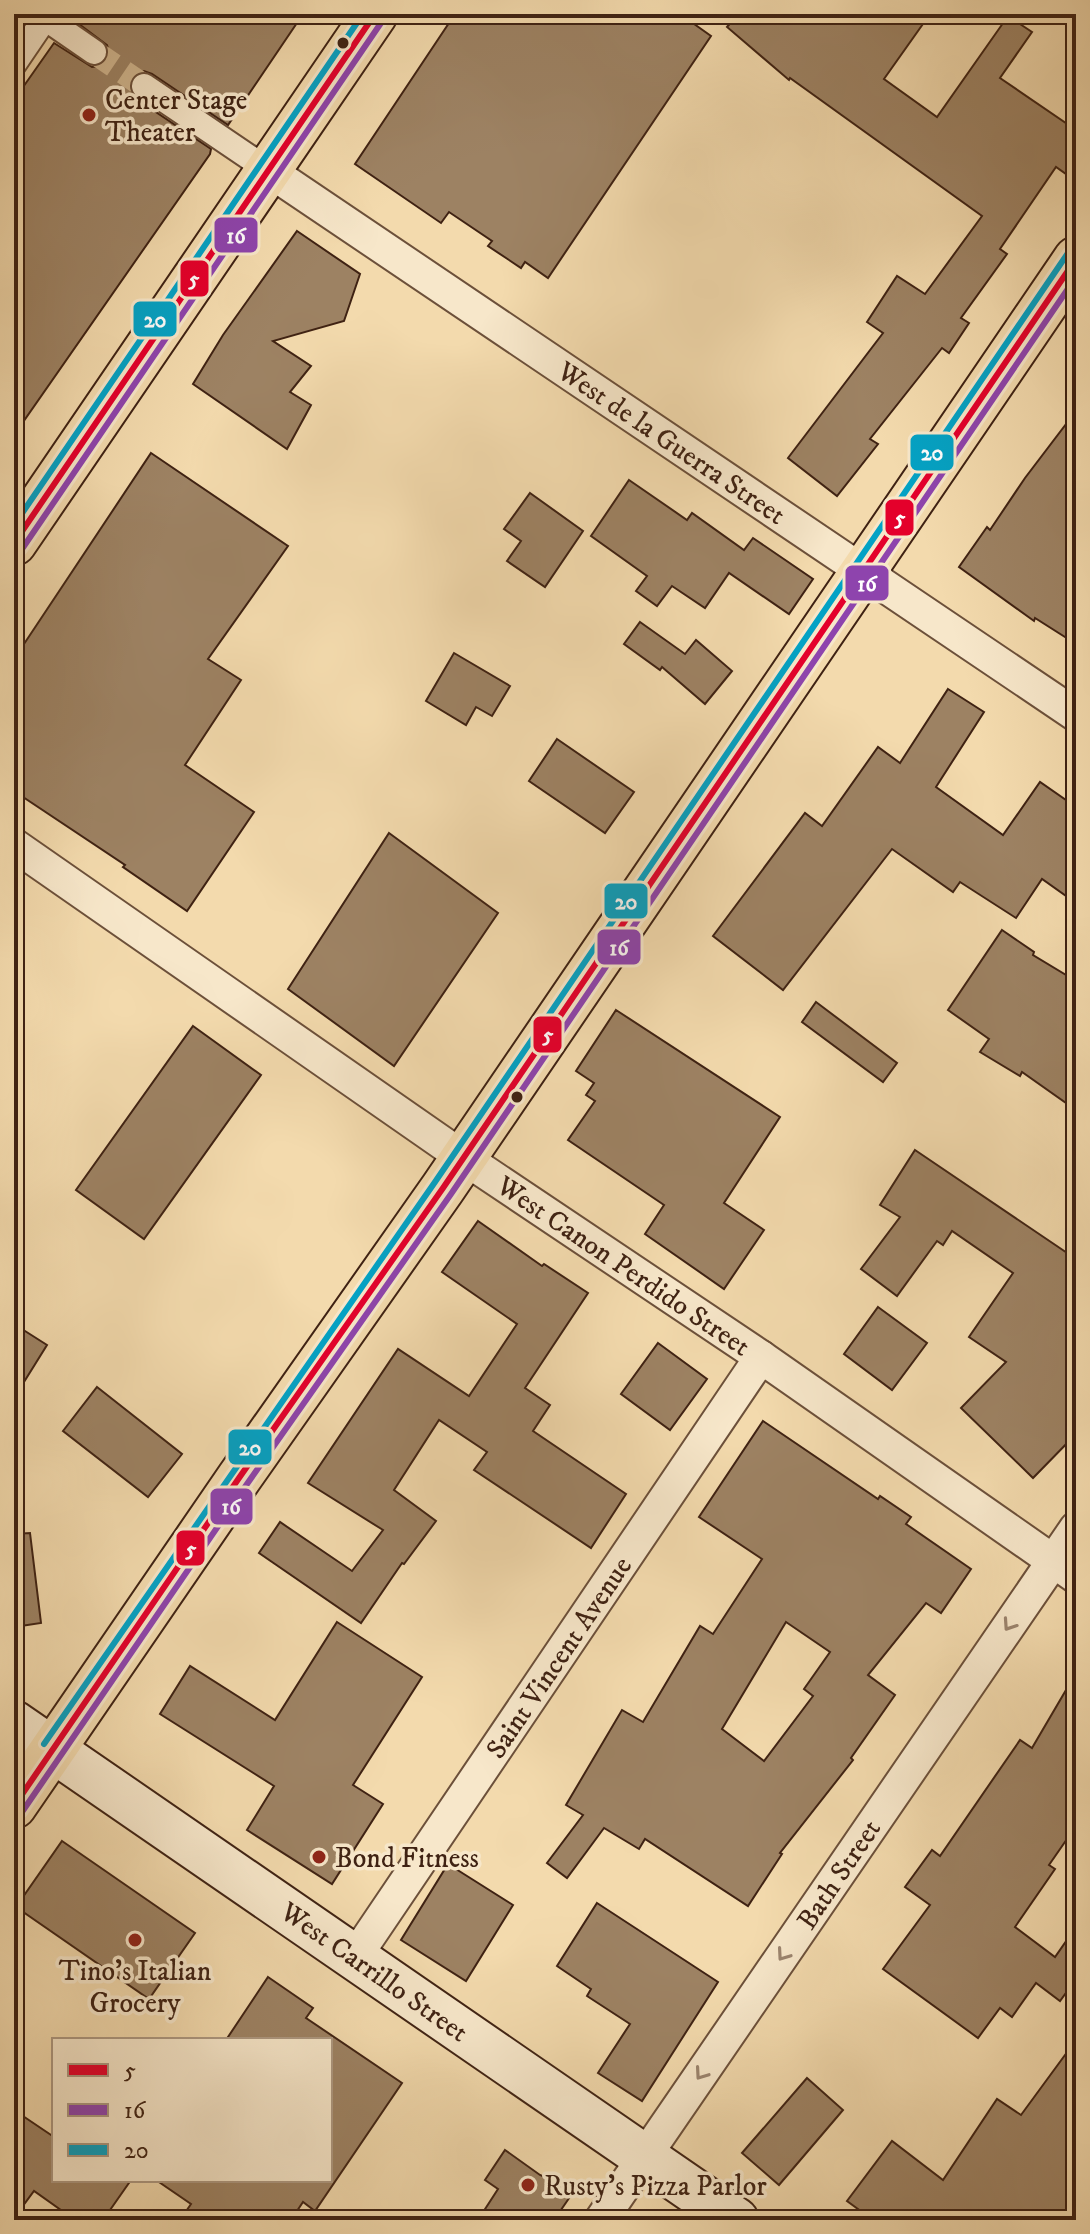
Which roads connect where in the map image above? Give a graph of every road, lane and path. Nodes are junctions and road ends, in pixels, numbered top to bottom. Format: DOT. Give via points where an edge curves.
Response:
graph roads {
  1 [pos="375,14"];
  2 [pos="44,15"];
  3 [pos="94,52"];
  4 [pos="14,64"];
  5 [pos="144,86"];
  6 [pos="268,170"];
  7 [pos="1076,259"];
  8 [pos="14,543"];
  9 [pos="863,571"];
  10 [pos="1076,715"];
  11 [pos="14,845"];
  12 [pos="464,1158"];
  13 [pos="761,1357"];
  14 [pos="1076,1528"];
  15 [pos="1065,1569"];
  16 [pos="14,1723"];
  17 [pos="52,1750"];
  18 [pos="14,1806"];
  19 [pos="355,1957"];
  20 [pos="644,2157"];
  21 [pos="601,2220"];
  22 [pos="736,2220"];
  1 -- 6 [label="main road"];
  2 -- 3 [label="street"];
  2 -- 4 [label="street"];
  5 -- 6 [label="street"];
  6 -- 8 [label="main road"];
  6 -- 9 [label="street, West de la Guerra Street"];
  7 -- 9 [label="main road"];
  9 -- 10 [label="street, West de la Guerra Street"];
  9 -- 12 [label="main road"];
  11 -- 12 [label="street, West Canon Perdido Street"];
  12 -- 13 [label="street, West Canon Perdido Street"];
  12 -- 17 [label="main road"];
  13 -- 15 [label="street, West Canon Perdido Street"];
  13 -- 19 [label="street, Saint Vincent Avenue"];
  14 -- 15 [label="street, Bath Street"];
  15 -- 20 [label="street, Bath Street, one-way"];
  16 -- 17 [label="main road, West Carrillo Street"];
  17 -- 18 [label="main road"];
  17 -- 19 [label="main road, West Carrillo Street"];
  19 -- 20 [label="main road, West Carrillo Street"];
  20 -- 21 [label="street, Bath Street"];
  20 -- 22 [label="main road, West Carrillo Street"];
}
